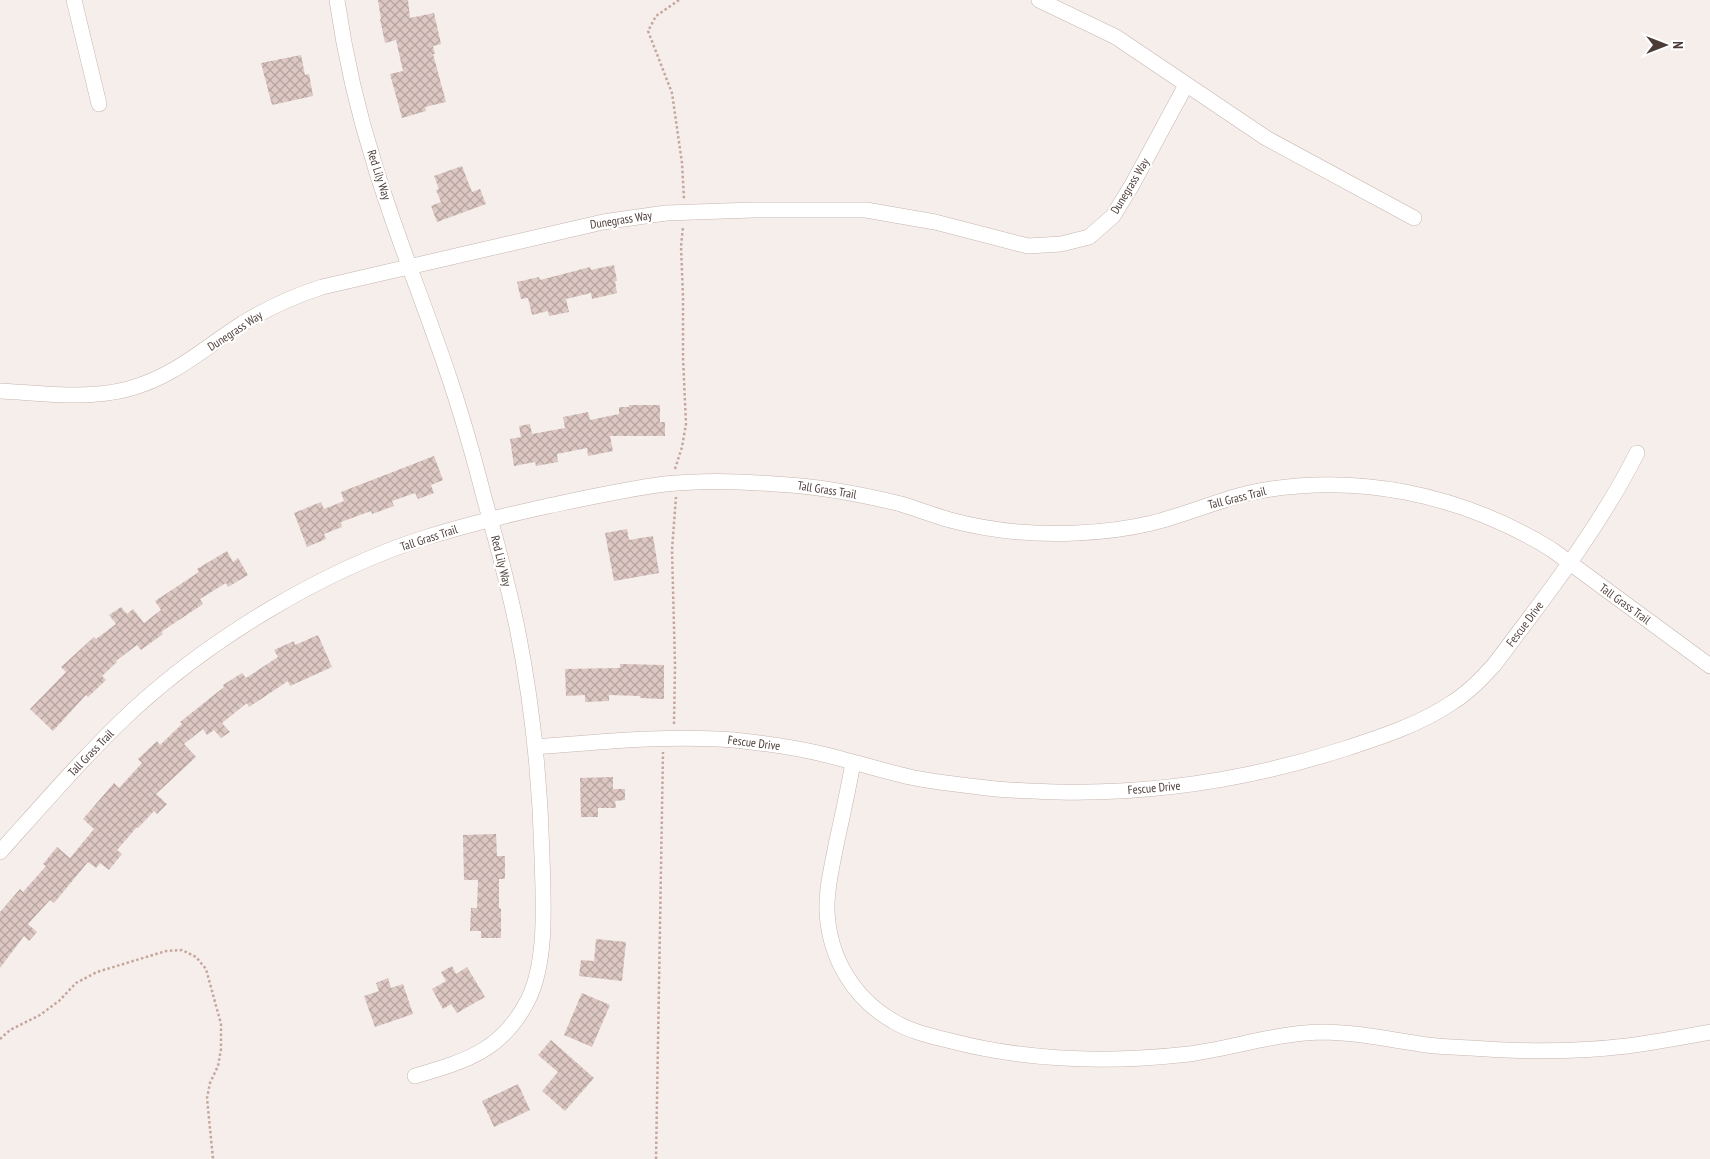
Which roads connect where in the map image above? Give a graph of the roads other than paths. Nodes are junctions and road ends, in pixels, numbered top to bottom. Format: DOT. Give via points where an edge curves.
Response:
graph roads {
  1 [pos="74,0"];
  2 [pos="337,0"];
  3 [pos="1039,0"];
  4 [pos="1186,85"];
  5 [pos="100,104"];
  6 [pos="1414,218"];
  7 [pos="410,265"];
  8 [pos="0,391"];
  9 [pos="1637,453"];
  10 [pos="490,520"];
  11 [pos="1570,563"];
  12 [pos="1710,666"];
  13 [pos="535,747"];
  14 [pos="853,763"];
  15 [pos="0,852"];
  16 [pos="1710,1032"];
  17 [pos="415,1076"];
  1 -- 5 [label="street"];
  2 -- 7 [label="street, Red Lily Way" via="363,126"];
  3 -- 4 [label="street" via="1116,37"];
  4 -- 6 [label="street" via="1266,138"];
  4 -- 7 [label="street, Dunegrass Way" via="1113,216 1089,237 1061,244 1028,246 935,222 866,210 684,212 604,222"];
  7 -- 8 [label="street, Dunegrass Way" via="291,298 245,322 174,371 129,389 87,395"];
  7 -- 10 [label="street, Red Lily Way" via="452,384"];
  9 -- 11 [label="street, Fescue Drive" via="1610,503"];
  10 -- 11 [label="street, Tall Grass Trail" via="589,497 676,484 741,482 808,486 875,498 972,525 1048,534 1150,524 1248,494 1326,484 1418,494 1485,515 1532,538"];
  10 -- 13 [label="street, Red Lily Way" via="518,634"];
  10 -- 15 [label="street, Tall Grass Trail" via="422,538 359,564 297,594 230,634 134,709"];
  11 -- 12 [label="street, Tall Grass Trail"];
  11 -- 14 [label="street, Fescue Drive" via="1494,665 1467,692 1405,727 1316,758 1266,771 1170,788 1075,792 983,788 912,777"];
  13 -- 14 [label="street, Fescue Drive" via="705,738 764,744"];
  13 -- 17 [label="street, Red Lily Way" via="542,835 542,918 540,958 533,988 515,1020 487,1048 463,1062"];
  14 -- 16 [label="street" via="828,883 830,937 837,959 855,989 882,1014 911,1030 973,1047 1047,1057 1108,1059 1193,1053 1302,1033 1361,1034 1427,1045 1532,1051 1627,1046"];
}
